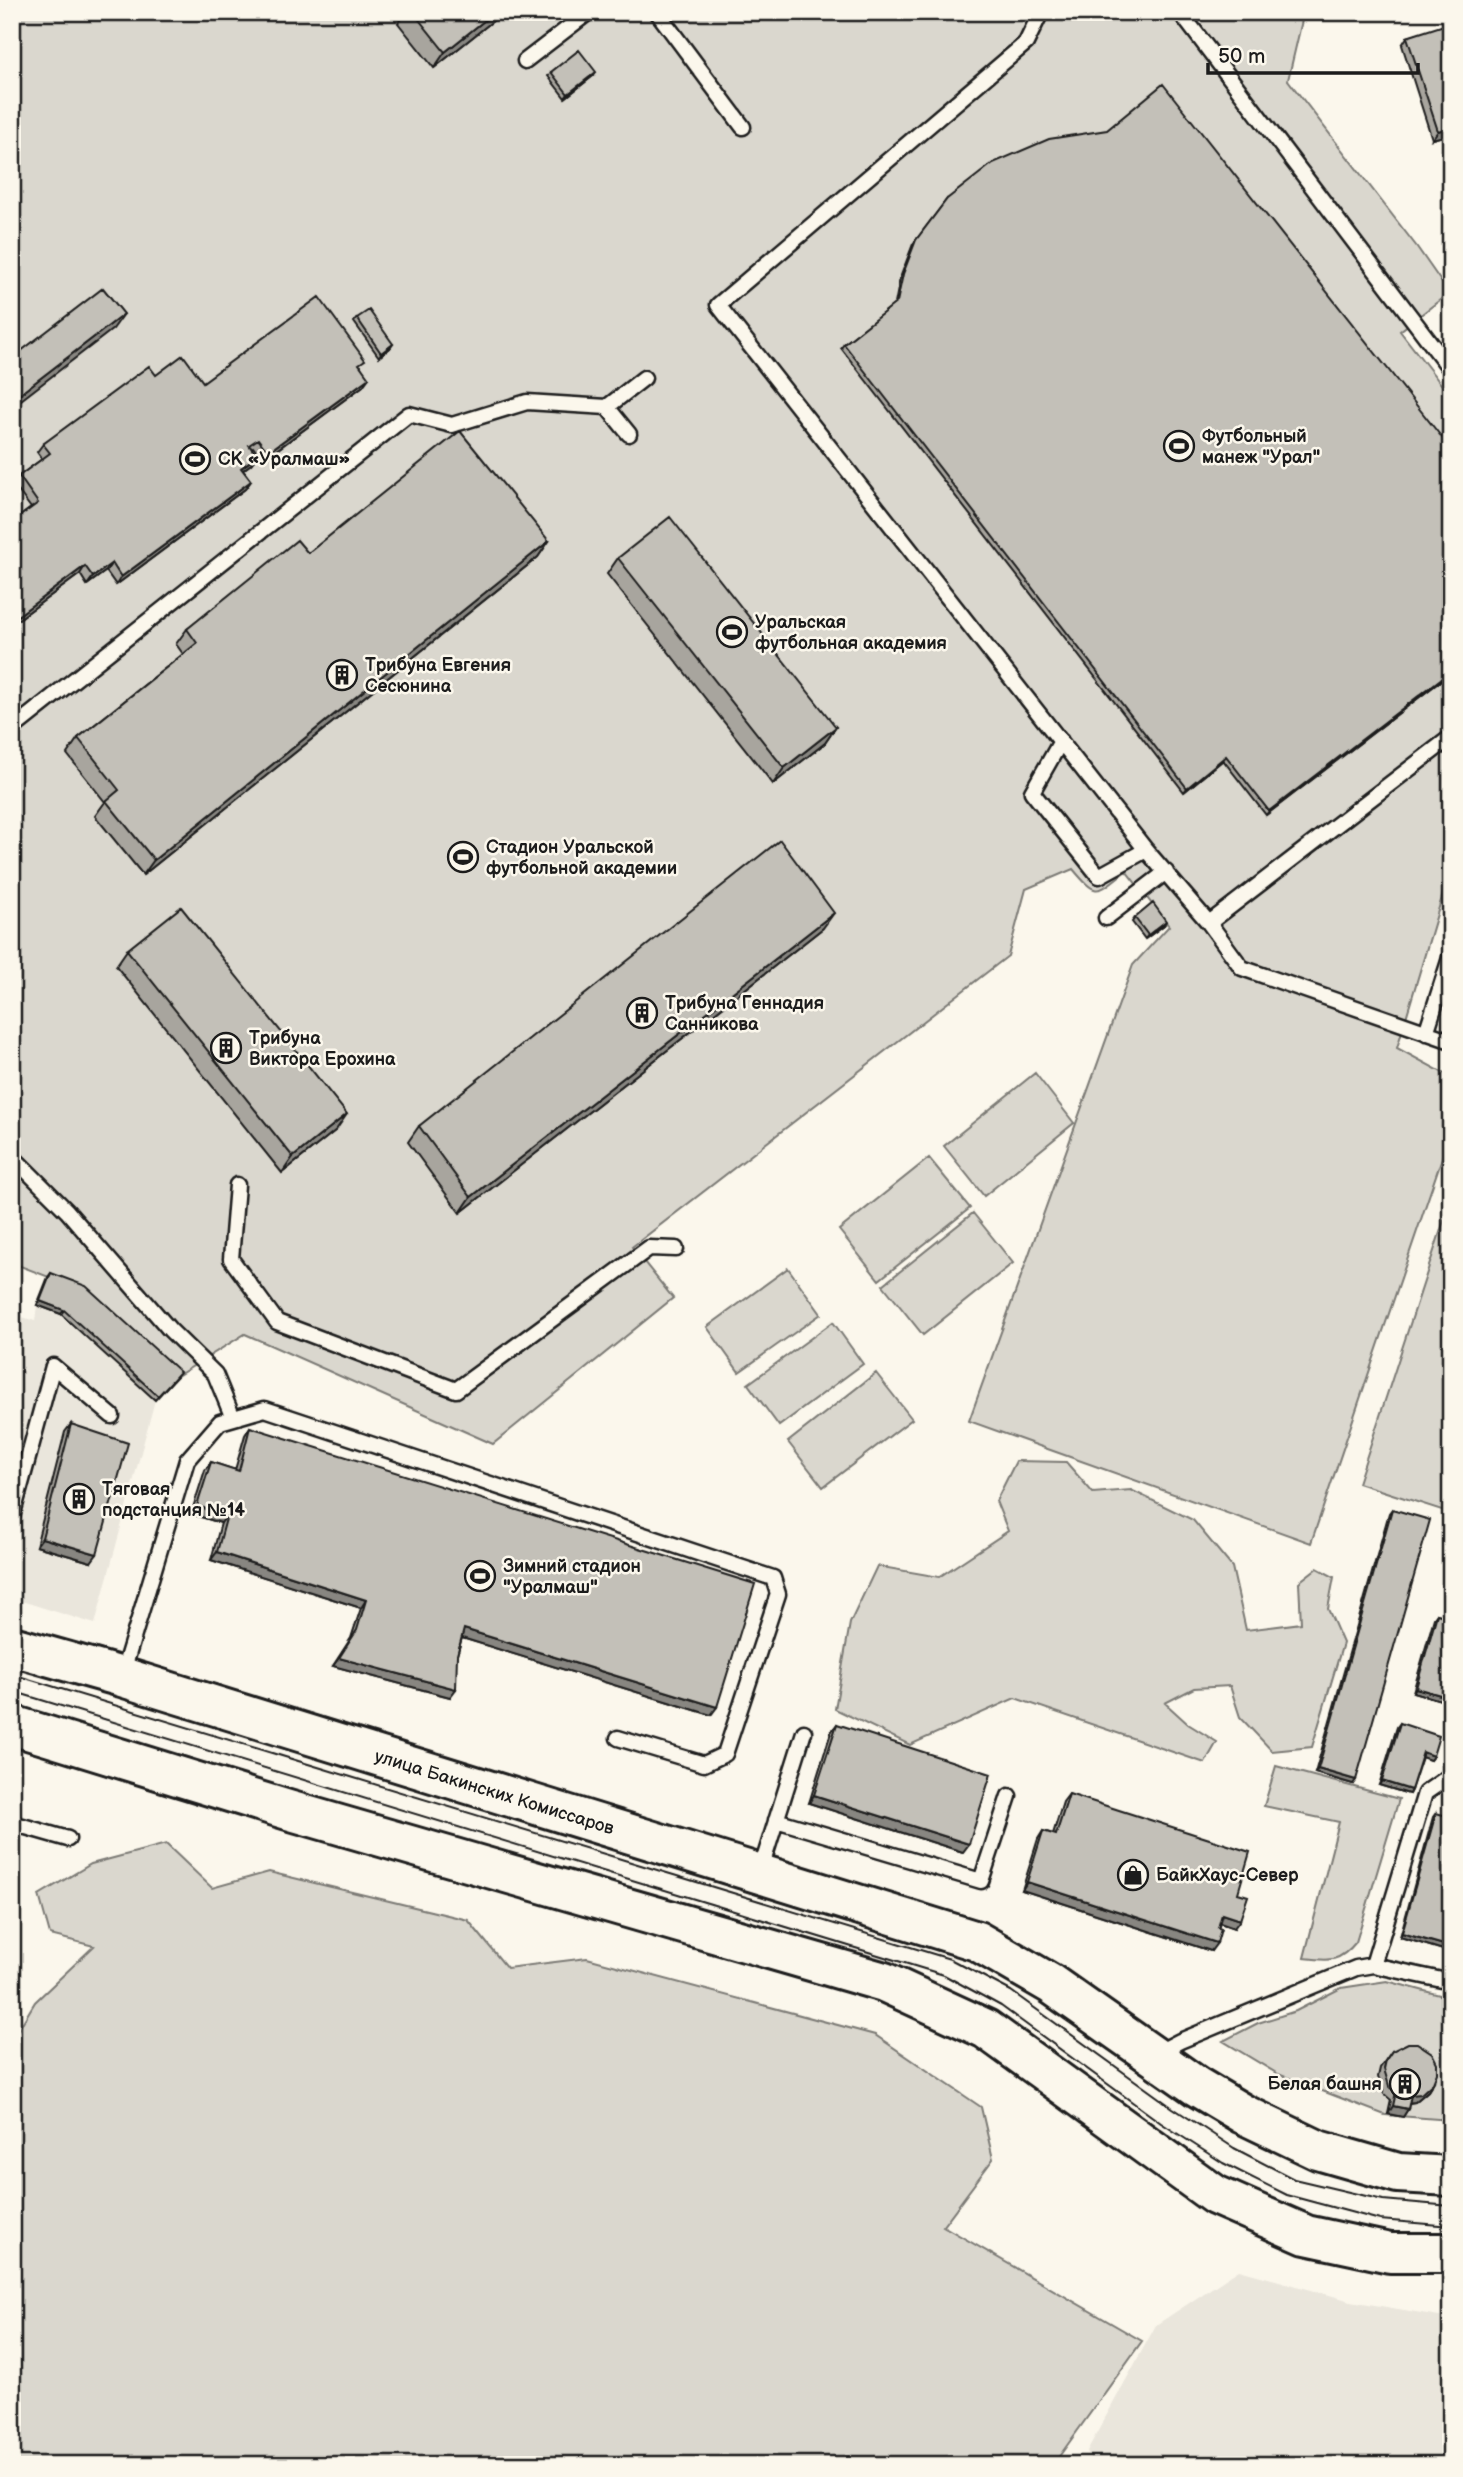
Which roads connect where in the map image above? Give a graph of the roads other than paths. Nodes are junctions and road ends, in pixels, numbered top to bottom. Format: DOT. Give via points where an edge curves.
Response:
graph roads {
  1 [pos="589,12"];
  2 [pos="657,12"];
  3 [pos="1041,12"];
  4 [pos="1180,12"];
  5 [pos="525,61"];
  6 [pos="743,127"];
  7 [pos="1451,370"];
  8 [pos="644,378"];
  9 [pos="607,407"];
  10 [pos="629,434"];
  11 [pos="12,729"];
  12 [pos="1451,737"];
  13 [pos="1060,741"];
  14 [pos="1146,850"];
  15 [pos="1166,872"];
  16 [pos="1106,918"];
  17 [pos="1209,923"];
  18 [pos="1451,956"];
  19 [pos="1426,1033"];
  20 [pos="1451,1041"];
  21 [pos="12,1157"];
  22 [pos="237,1185"];
  23 [pos="676,1249"];
  24 [pos="112,1416"];
  25 [pos="233,1418"];
  26 [pos="12,1517"];
  27 [pos="12,1646"];
  28 [pos="121,1677"];
  29 [pos="12,1725"];
  30 [pos="804,1732"];
  31 [pos="618,1738"];
  32 [pos="1451,1775"];
  33 [pos="1009,1796"];
  34 [pos="776,1820"];
  35 [pos="12,1823"];
  36 [pos="68,1839"];
  37 [pos="759,1874"];
  38 [pos="1373,1965"];
  39 [pos="1451,1982"];
  40 [pos="1152,2056"];
  41 [pos="1451,2176"];
  42 [pos="1451,2253"];
  1 -- 5 [label="lane"];
  2 -- 6 [label="lane"];
  3 -- 13 [label="lane" via="1026,43 719,305"];
  4 -- 7 [label="lane"];
  8 -- 9 [label="lane"];
  9 -- 10 [label="lane"];
  9 -- 11 [label="lane" via="527,402 452,425 409,414"];
  12 -- 17 [label="lane"];
  13 -- 14 [label="lane"];
  13 -- 14 [label="lane" via="1032,792 1099,876"];
  14 -- 15 [label="lane"];
  15 -- 16 [label="lane"];
  15 -- 17 [label="lane"];
  17 -- 19 [label="lane" via="1241,968"];
  18 -- 19 [label="lane"];
  19 -- 20 [label="lane"];
  21 -- 25 [label="lane" via="215,1374"];
  22 -- 23 [label="lane" via="231,1259 277,1322 456,1390 649,1248"];
  24 -- 26 [label="lane" via="53,1366"];
  25 -- 28 [label="lane" via="220,1422 187,1460"];
  25 -- 31 [label="lane" via="265,1409 773,1578 778,1594 725,1754 704,1764"];
  27 -- 28 [label="main road, улица Бакинских Комиссаров"];
  28 -- 37 [label="main road, улица Бакинских Комиссаров"];
  29 -- 42 [label="main road" via="288,1811 884,1982 986,2029 1215,2195 1306,2235 1390,2253"];
  30 -- 34 [label="lane"];
  32 -- 38 [label="lane" via="1425,1793"];
  33 -- 34 [label="lane" via="981,1881"];
  34 -- 37 [label="lane"];
  35 -- 36 [label="lane"];
  37 -- 40 [label="main road, улица Бакинских Комиссаров" via="977,1941 1051,1984"];
  38 -- 39 [label="lane"];
  38 -- 40 [label="lane" via="1356,1968"];
  40 -- 41 [label="main road, улица Бакинских Комиссаров" via="1243,2114 1318,2150 1398,2174"];
}
